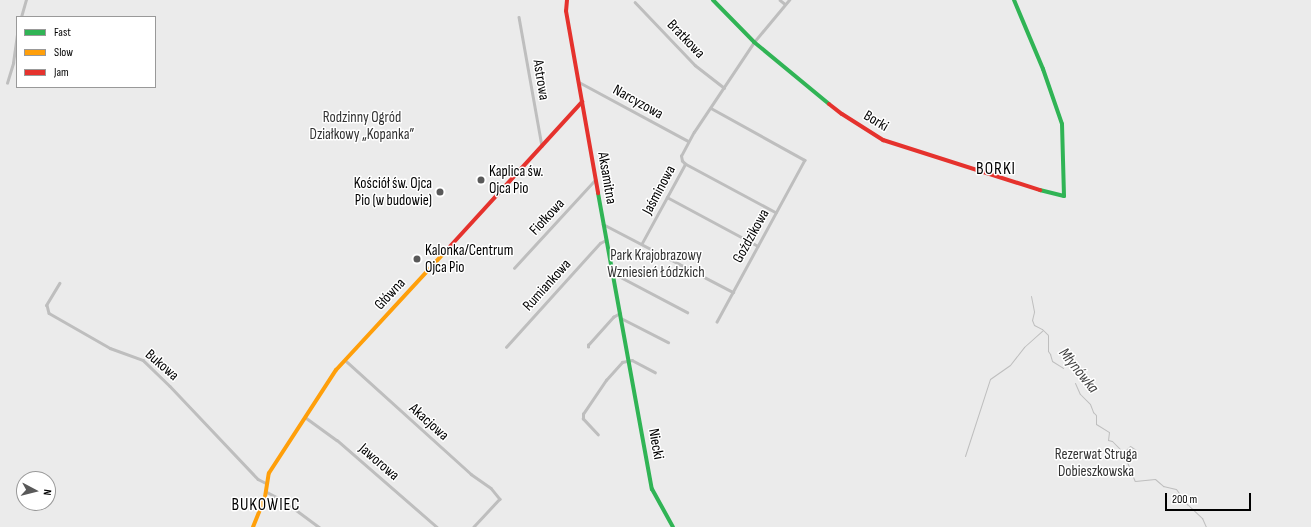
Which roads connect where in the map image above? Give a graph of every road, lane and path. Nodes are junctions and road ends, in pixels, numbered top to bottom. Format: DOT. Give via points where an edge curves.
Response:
graph roads {
  1 [pos="26,0"];
  2 [pos="567,0"];
  3 [pos="713,0"];
  4 [pos="780,0"];
  5 [pos="789,0"];
  6 [pos="1014,0"];
  7 [pos="635,2"];
  8 [pos="785,4"];
  9 [pos="22,16"];
  10 [pos="519,17"];
  11 [pos="16,40"];
  12 [pos="754,42"];
  13 [pos="578,81"];
  14 [pos="7,83"];
  15 [pos="724,88"];
  16 [pos="582,102"];
  17 [pos="711,108"];
  18 [pos="688,141"];
  19 [pos="542,147"];
  20 [pos="685,164"];
  21 [pos="595,180"];
  22 [pos="667,197"];
  23 [pos="776,213"];
  24 [pos="603,224"];
  25 [pos="606,240"];
  26 [pos="642,243"];
  27 [pos="758,246"];
  28 [pos="514,268"];
  29 [pos="612,273"];
  30 [pos="60,283"];
  31 [pos="733,292"];
  32 [pos="687,312"];
  33 [pos="620,315"];
  34 [pos="717,322"];
  35 [pos="668,342"];
  36 [pos="506,347"];
  37 [pos="588,347"];
  38 [pos="345,360"];
  39 [pos="628,360"];
  40 [pos="655,372"];
  41 [pos="305,417"];
  42 [pos="598,435"];
  43 [pos="266,483"];
  44 [pos="266,492"];
  45 [pos="253,527"];
  46 [pos="319,527"];
  47 [pos="437,527"];
  48 [pos="474,527"];
  49 [pos="673,527"];
  1 -- 9 [label="street"];
  2 -- 13 [label="street, Aksamitna" via="566,11"];
  3 -- 12 [label="street, Borki"];
  4 -- 8 [label="street"];
  5 -- 8 [label="street, Jaśminowa"];
  6 -- 12 [label="street, Borki" via="1043,68 1062,124 1064,196 884,140 842,114"];
  7 -- 15 [label="street, Bratkowa" via="695,65"];
  8 -- 12 [label="street, Jaśminowa"];
  10 -- 19 [label="street, Astrowa"];
  11 -- 14 [label="street"];
  12 -- 15 [label="street, Jaśminowa"];
  13 -- 16 [label="street, Aksamitna"];
  13 -- 18 [label="street, Narcyzowa"];
  15 -- 17 [label="street, Jaśminowa"];
  16 -- 19 [label="street, Główna"];
  16 -- 21 [label="street, Aksamitna"];
  17 -- 18 [label="street, Jaśminowa"];
  17 -- 23 [label="street, Goździkowa" via="804,160"];
  18 -- 20 [label="street, Jaśminowa" via="681,156"];
  19 -- 38 [label="street, Główna"];
  20 -- 22 [label="street, Jaśminowa"];
  20 -- 23 [label="street"];
  21 -- 24 [label="street, Aksamitna"];
  21 -- 28 [label="street, Fiołkowa"];
  22 -- 26 [label="street, Jaśminowa"];
  22 -- 27 [label="street"];
  23 -- 27 [label="street, Goździkowa"];
  24 -- 25 [label="street, Aksamitna"];
  24 -- 26 [label="street"];
  25 -- 29 [label="street, Aksamitna"];
  25 -- 36 [label="street, Rumiankowa" via="600,243"];
  26 -- 31 [label="street"];
  27 -- 31 [label="street, Goździkowa"];
  29 -- 32 [label="street"];
  29 -- 33 [label="street, Aksamitna"];
  30 -- 43 [label="street, Bukowa" via="47,305 49,313 110,348 143,360 258,479"];
  31 -- 34 [label="street, Goździkowa"];
  33 -- 35 [label="street"];
  33 -- 37 [label="street" via="613,317"];
  33 -- 39 [label="street, Aksamitna"];
  38 -- 41 [label="street, Główna"];
  38 -- 48 [label="street, Akacjowa" via="471,474 491,488 500,499"];
  39 -- 40 [label="street"];
  39 -- 42 [label="street" via="622,362 606,380 583,414 583,419"];
  39 -- 49 [label="street, Niecki" via="652,489"];
  41 -- 43 [label="street, Główna"];
  41 -- 47 [label="street, Jaworowa" via="338,440"];
  43 -- 44 [label="street, Główna"];
  44 -- 45 [label="street, Główna"];
  44 -- 46 [label="street" via="284,501"];
}
